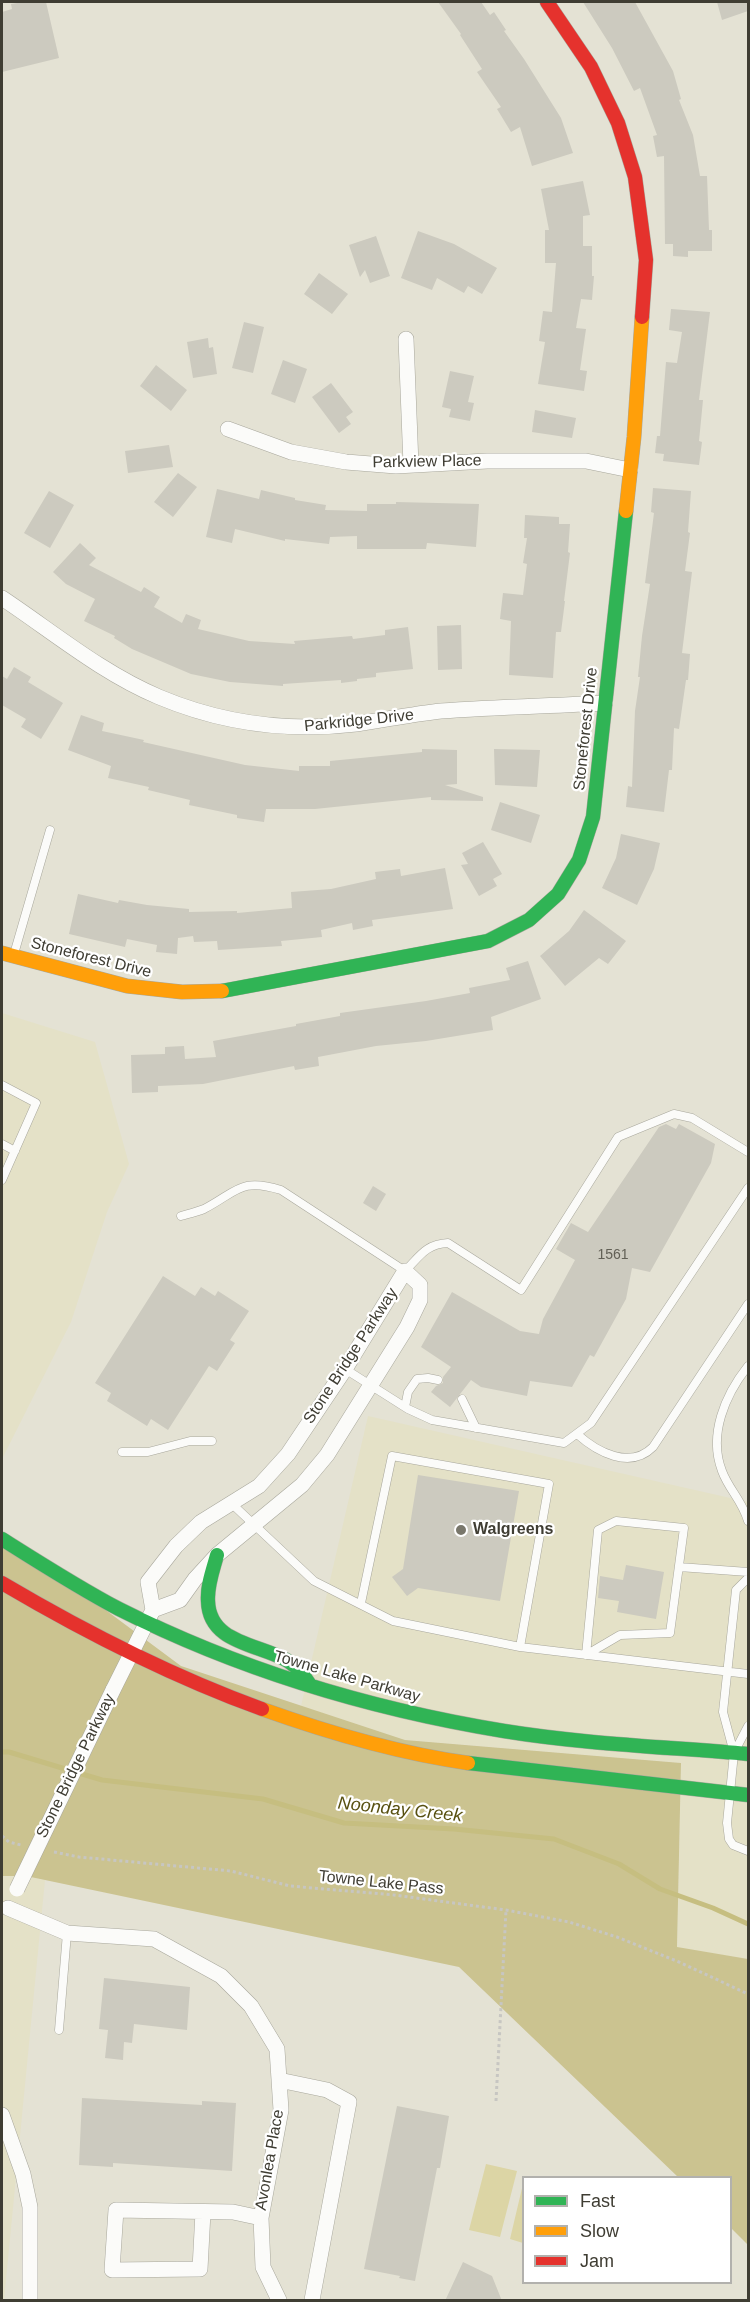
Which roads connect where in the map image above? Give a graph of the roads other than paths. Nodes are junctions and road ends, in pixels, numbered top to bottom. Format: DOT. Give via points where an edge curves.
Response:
graph roads {
  1 [pos="547,2"];
  2 [pos="406,339"];
  3 [pos="228,429"];
  4 [pos="411,465"];
  5 [pos="630,470"];
  6 [pos="2,598"];
  7 [pos="605,703"];
  8 [pos="50,830"];
  9 [pos="8,954"];
  10 [pos="2,1085"];
  11 [pos="2,1144"];
  12 [pos="15,1150"];
  13 [pos="748,1152"];
  14 [pos="2,1180"];
  15 [pos="748,1188"];
  16 [pos="181,1216"];
  17 [pos="405,1271"];
  18 [pos="748,1304"];
  19 [pos="748,1366"];
  20 [pos="345,1369"];
  21 [pos="438,1380"];
  22 [pos="370,1385"];
  23 [pos="462,1399"];
  24 [pos="405,1407"];
  25 [pos="476,1428"];
  26 [pos="576,1434"];
  27 [pos="212,1441"];
  28 [pos="122,1452"];
  29 [pos="230,1502"];
  30 [pos="748,1521"];
  31 [pos="255,1526"];
  32 [pos="2,1539"];
  33 [pos="217,1555"];
  34 [pos="679,1567"];
  35 [pos="748,1572"];
  36 [pos="748,1578"];
  37 [pos="2,1583"];
  38 [pos="361,1603"];
  39 [pos="150,1617"];
  40 [pos="520,1647"];
  41 [pos="130,1655"];
  42 [pos="586,1655"];
  43 [pos="727,1672"];
  44 [pos="748,1674"];
  45 [pos="311,1687"];
  46 [pos="748,1726"];
  47 [pos="734,1753"];
  48 [pos="748,1754"];
  49 [pos="730,1794"];
  50 [pos="748,1795"];
  51 [pos="748,1851"];
  52 [pos="8,1908"];
  53 [pos="2,1923"];
  54 [pos="67,1933"];
  55 [pos="59,2030"];
  56 [pos="279,2080"];
  57 [pos="2,2115"];
  58 [pos="203,2212"];
  59 [pos="261,2218"];
  60 [pos="30,2301"];
  61 [pos="279,2301"];
  62 [pos="312,2301"];
  1 -- 5 [label="main road, Stoneforest Drive" via="607,97 627,150 640,205 645,260"];
  2 -- 4 [label="street"];
  3 -- 4 [label="street, Parkview Place" via="264,444 318,458"];
  4 -- 5 [label="street, Parkview Place" via="586,460"];
  5 -- 7 [label="main road, Stoneforest Drive"];
  6 -- 7 [label="street, Parkridge Drive" via="86,657 134,685 186,707 240,721 324,727 438,712"];
  7 -- 9 [label="main road, Stoneforest Drive" via="593,817 586,847 574,873 538,915 488,941 222,991 182,992 127,986"];
  8 -- 9 [label="lane"];
  10 -- 12 [label="lane" via="36,1103"];
  11 -- 12 [label="lane"];
  12 -- 14 [label="lane"];
  13 -- 17 [label="lane" via="692,1118 674,1114 618,1137 521,1290 448,1243 428,1247"];
  15 -- 26 [label="lane" via="591,1423"];
  16 -- 17 [label="lane" via="203,1209 232,1191 251,1184 264,1185 281,1190"];
  17 -- 20 [label="street, Stone Bridge Parkway"];
  17 -- 22 [label="street, Stone Bridge Parkway" via="420,1285 420,1300"];
  18 -- 26 [label="lane" via="645,1456 628,1459 612,1455 591,1447"];
  19 -- 30 [label="lane" via="722,1412 718,1450 723,1473 744,1506"];
  20 -- 22 [label="lane"];
  20 -- 29 [label="street, Stone Bridge Parkway" via="288,1454 259,1486"];
  21 -- 24 [label="lane" via="417,1379 408,1392"];
  22 -- 24 [label="lane"];
  22 -- 31 [label="street, Stone Bridge Parkway" via="327,1455 302,1485"];
  23 -- 25 [label="lane"];
  24 -- 25 [label="lane" via="432,1420"];
  25 -- 26 [label="lane" via="564,1443"];
  27 -- 28 [label="lane" via="190,1441 148,1452"];
  29 -- 31 [label="lane"];
  29 -- 39 [label="street, Stone Bridge Parkway" via="176,1546 148,1582"];
  31 -- 33 [label="street, Stone Bridge Parkway"];
  31 -- 38 [label="lane" via="314,1581"];
  32 -- 39 [label="main road, Towne Lake Parkway" via="108,1603"];
  33 -- 39 [label="street, Stone Bridge Parkway" via="180,1600"];
  33 -- 45 [label="main road" via="208,1605 216,1627 231,1639 288,1661"];
  34 -- 35 [label="lane"];
  34 -- 42 [label="lane" via="670,1633 620,1635"];
  34 -- 42 [label="lane" via="684,1528 616,1521 598,1530"];
  36 -- 43 [label="lane" via="736,1590"];
  37 -- 41 [label="main road"];
  38 -- 40 [label="lane" via="393,1621"];
  38 -- 40 [label="lane" via="392,1456 549,1484"];
  39 -- 41 [label="street, Stone Bridge Parkway"];
  39 -- 45 [label="main road, Towne Lake Parkway" via="249,1666"];
  40 -- 42 [label="lane"];
  41 -- 49 [label="main road" via="264,1710 393,1749 454,1761"];
  41 -- 52 [label="street, Stone Bridge Parkway, bridge"];
  42 -- 43 [label="lane"];
  43 -- 44 [label="lane"];
  43 -- 47 [label="lane" via="723,1712"];
  45 -- 47 [label="main road, Towne Lake Parkway" via="376,1706 506,1731"];
  46 -- 47 [label="lane"];
  47 -- 48 [label="main road, Towne Lake Parkway"];
  47 -- 49 [label="lane"];
  49 -- 50 [label="main road"];
  49 -- 51 [label="lane" via="729,1839"];
  52 -- 53 [label="street, Stone Bridge Parkway"];
  52 -- 54 [label="street, Avonlea Place"];
  54 -- 55 [label="lane"];
  54 -- 56 [label="street, Avonlea Place" via="154,1939 221,1976 251,2006 277,2049"];
  56 -- 59 [label="street, Avonlea Place" via="281,2110"];
  56 -- 62 [label="street" via="327,2090 349,2102"];
  57 -- 60 [label="street" via="30,2207"];
  58 -- 58 [label="street" via="116,2210 112,2270 200,2269"];
  58 -- 59 [label="street" via="233,2212"];
  59 -- 61 [label="street, Avonlea Place" via="263,2268"];
}
